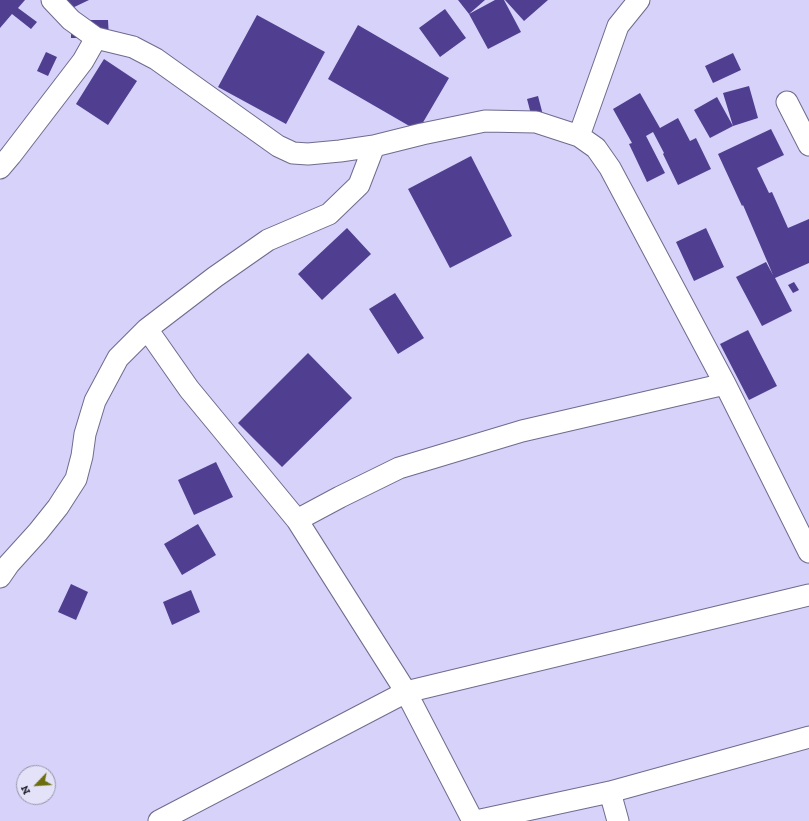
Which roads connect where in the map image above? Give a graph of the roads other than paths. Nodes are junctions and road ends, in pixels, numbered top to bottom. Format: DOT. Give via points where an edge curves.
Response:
graph roads {
  1 [pos="52,0"];
  2 [pos="639,0"];
  3 [pos="96,38"];
  4 [pos="787,102"];
  5 [pos="579,136"];
  6 [pos="809,145"];
  7 [pos="374,146"];
  8 [pos="0,168"];
  9 [pos="146,328"];
  10 [pos="725,384"];
  11 [pos="297,520"];
  12 [pos="809,552"];
  13 [pos="3,566"];
  14 [pos="809,595"];
  15 [pos="406,692"];
  16 [pos="809,737"];
  17 [pos="610,792"];
  18 [pos="158,821"];
  19 [pos="474,821"];
  20 [pos="618,821"];
  1 -- 3 [label="street" via="71,20"];
  2 -- 5 [label="street" via="618,26"];
  3 -- 7 [label="street" via="133,47 156,59 278,146 293,153 340,151"];
  3 -- 8 [label="street" via="84,61"];
  4 -- 6 [label="street"];
  5 -- 7 [label="street" via="536,122 485,122"];
  5 -- 10 [label="street" via="596,148 610,168"];
  7 -- 9 [label="street" via="359,184 329,214 268,240"];
  9 -- 11 [label="street" via="189,389"];
  9 -- 13 [label="street" via="118,358 95,401 76,479 38,532"];
  10 -- 11 [label="street" via="522,431 399,468"];
  10 -- 12 [label="street"];
  11 -- 15 [label="street"];
  14 -- 15 [label="street"];
  15 -- 18 [label="street"];
  15 -- 19 [label="street"];
  16 -- 17 [label="street"];
  17 -- 19 [label="street"];
  17 -- 20 [label="street"];
}
